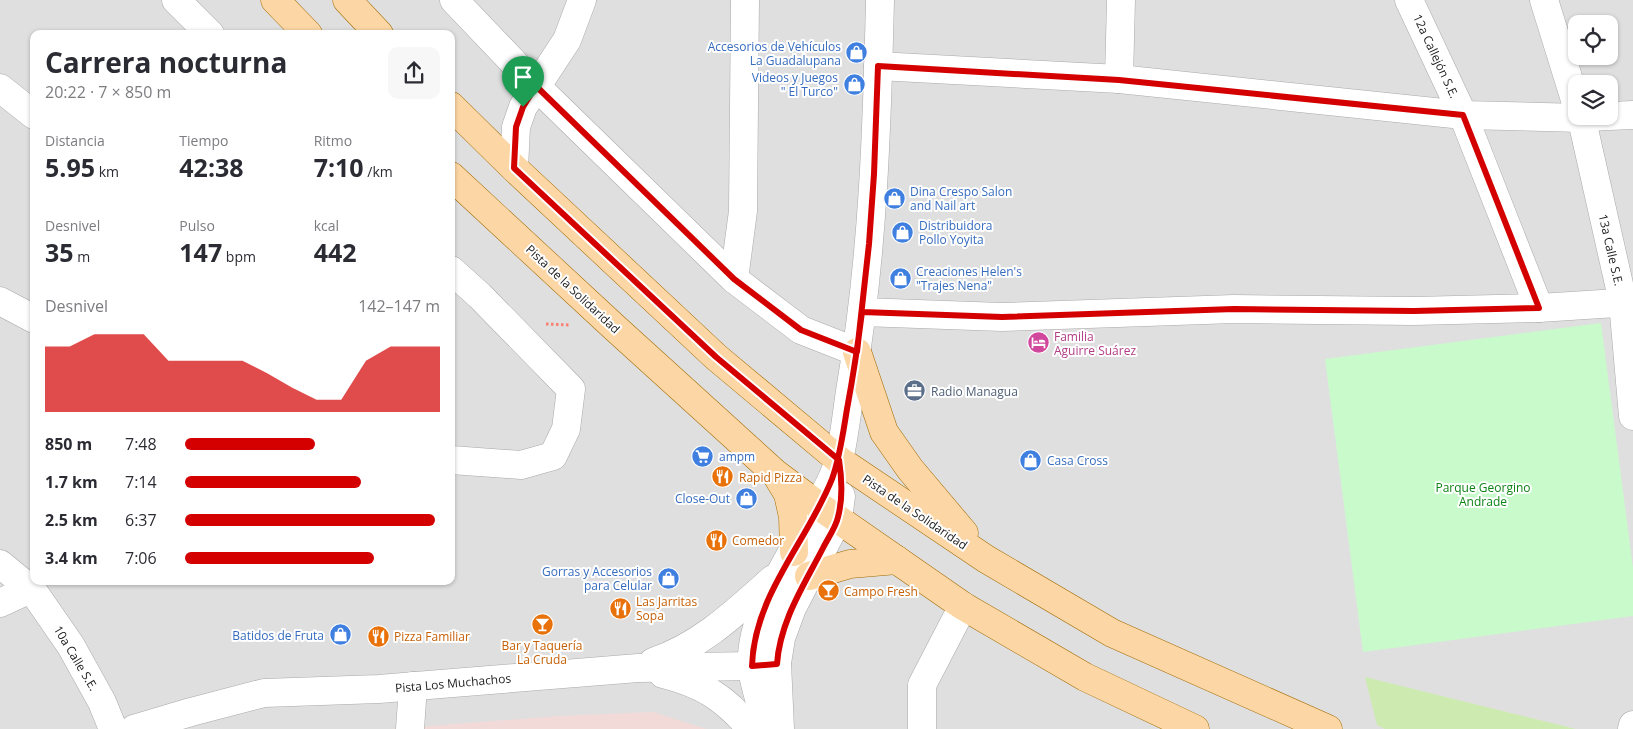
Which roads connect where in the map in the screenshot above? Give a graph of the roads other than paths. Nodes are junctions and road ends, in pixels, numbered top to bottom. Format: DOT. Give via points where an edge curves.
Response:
graph roads {
  1 [pos="176,0"];
  2 [pos="275,0"];
  3 [pos="347,0"];
  4 [pos="454,0"];
  5 [pos="582,0"];
  6 [pos="745,0"];
  7 [pos="880,0"];
  8 [pos="1121,0"];
  9 [pos="1409,0"];
  10 [pos="1544,0"];
  11 [pos="206,30"];
  12 [pos="304,30"];
  13 [pos="375,30"];
  14 [pos="878,66"];
  15 [pos="1571,75"];
  16 [pos="1119,80"];
  17 [pos="536,86"];
  18 [pos="0,88"];
  19 [pos="455,110"];
  20 [pos="30,112"];
  21 [pos="1568,113"];
  22 [pos="1633,114"];
  23 [pos="1463,115"];
  24 [pos="1618,115"];
  25 [pos="1588,125"];
  26 [pos="514,168"];
  27 [pos="455,180"];
  28 [pos="455,274"];
  29 [pos="734,279"];
  30 [pos="0,301"];
  31 [pos="1628,302"];
  32 [pos="1539,308"];
  33 [pos="862,312"];
  34 [pos="30,318"];
  35 [pos="857,352"];
  36 [pos="1633,416"];
  37 [pos="455,460"];
  38 [pos="839,460"];
  39 [pos="776,474"];
  40 [pos="828,512"];
  41 [pos="986,559"];
  42 [pos="897,560"];
  43 [pos="788,561"];
  44 [pos="0,564"];
  45 [pos="809,576"];
  46 [pos="33,591"];
  47 [pos="0,603"];
  48 [pos="963,606"];
  49 [pos="764,665"];
  50 [pos="638,668"];
  51 [pos="413,686"];
  52 [pos="1633,725"];
  53 [pos="113,729"];
  54 [pos="134,729"];
  55 [pos="410,729"];
  56 [pos="751,729"];
  57 [pos="768,729"];
  58 [pos="780,729"];
  59 [pos="922,729"];
  60 [pos="1194,729"];
  61 [pos="1328,729"];
  62 [pos="1632,729"];
  1 -- 11 [label="street"];
  2 -- 12 [label="main road"];
  3 -- 13 [label="main road"];
  4 -- 17 [label="street"];
  5 -- 17 [label="street" via="567,40"];
  6 -- 29 [label="street" via="743,211"];
  7 -- 14 [label="street"];
  8 -- 16 [label="street"];
  9 -- 23 [label="street, 12a Callejón S.E."];
  10 -- 15 [label="street, 13a Calle S.E."];
  14 -- 16 [label="street"];
  14 -- 33 [label="street" via="874,174"];
  16 -- 23 [label="street"];
  17 -- 26 [label="street" via="516,127"];
  17 -- 29 [label="street"];
  18 -- 20 [label="street"];
  19 -- 26 [label="main road, Pista de la Solidaridad"];
  21 -- 23 [label="street"];
  22 -- 24 [label="street"];
  23 -- 32 [label="street, 12a Callejón S.E."];
  25 -- 31 [label="street, 13a Calle S.E."];
  26 -- 38 [label="main road, Pista de la Solidaridad" via="716,357"];
  27 -- 39 [label="main road, Pista de la Solidaridad"];
  28 -- 37 [label="street" via="571,389 566,429 553,456 521,465"];
  29 -- 35 [label="street" via="801,330"];
  30 -- 34 [label="street"];
  31 -- 32 [label="street"];
  31 -- 36 [label="street, 13a Calle S.E."];
  32 -- 33 [label="street" via="1414,311 1234,309 1002,317"];
  33 -- 35 [label="street"];
  35 -- 38 [label="street"];
  35 -- 41 [label="main road" via="884,432 910,469"];
  38 -- 40 [label="street" via="831,482"];
  38 -- 41 [label="main road, Pista de la Solidaridad"];
  39 -- 40 [label="main road, Pista de la Solidaridad"];
  39 -- 43 [label="main road" via="788,494 793,517"];
  40 -- 42 [label="main road, Pista de la Solidaridad"];
  40 -- 43 [label="street"];
  40 -- 45 [label="street"];
  41 -- 61 [label="main road, Pista de la Solidaridad" via="1112,633"];
  42 -- 45 [label="main road" via="850,564"];
  42 -- 48 [label="main road, Pista de la Solidaridad"];
  43 -- 49 [label="street" via="759,625 753,651"];
  43 -- 50 [label="street" via="711,632 678,653"];
  44 -- 46 [label="street, 10a Calle S.E."];
  45 -- 49 [label="street" via="785,623 778,651"];
  46 -- 47 [label="street" via="28,590"];
  46 -- 53 [label="street, 10a Calle S.E." via="71,646"];
  48 -- 59 [label="street" via="922,685"];
  48 -- 60 [label="main road, Pista de la Solidaridad" via="1085,677"];
  49 -- 50 [label="street, Pista Los Muchachos"];
  49 -- 57 [label="street" via="754,675"];
  49 -- 58 [label="street"];
  50 -- 51 [label="street, Pista Los Muchachos"];
  50 -- 56 [label="street" via="687,680 715,694 727,702"];
  51 -- 54 [label="street, Pista Los Muchachos" via="264,693"];
  51 -- 55 [label="street"];
  52 -- 62 [label="street"];
}
